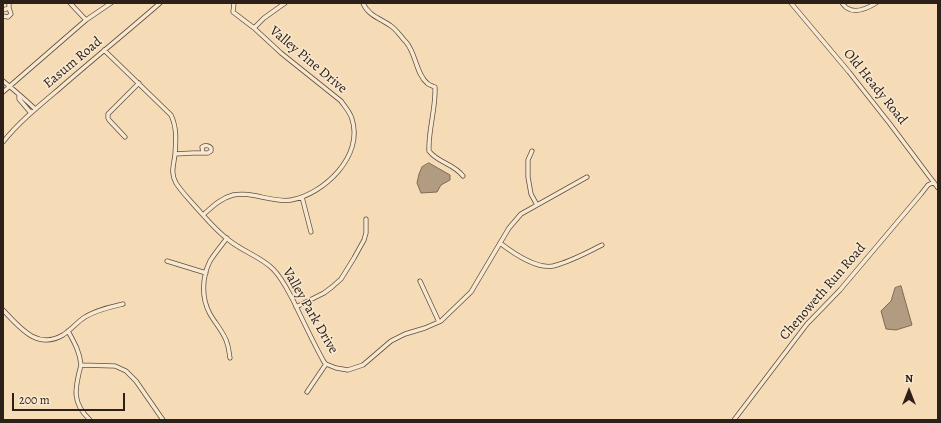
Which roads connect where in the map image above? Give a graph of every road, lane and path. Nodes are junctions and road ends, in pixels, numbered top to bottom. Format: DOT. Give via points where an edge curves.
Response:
graph roads {
  1 [pos="70,3"];
  2 [pos="111,3"];
  3 [pos="160,3"];
  4 [pos="234,3"];
  5 [pos="286,3"];
  6 [pos="363,3"];
  7 [pos="791,3"];
  8 [pos="842,3"];
  9 [pos="876,3"];
  10 [pos="9,5"];
  11 [pos="869,5"];
  12 [pos="3,10"];
  13 [pos="3,16"];
  14 [pos="86,20"];
  15 [pos="254,28"];
  16 [pos="104,50"];
  17 [pos="3,81"];
  18 [pos="139,83"];
  19 [pos="9,86"];
  20 [pos="3,92"];
  21 [pos="19,95"];
  22 [pos="35,109"];
  23 [pos="31,113"];
  24 [pos="125,137"];
  25 [pos="3,142"];
  26 [pos="532,151"];
  27 [pos="203,153"];
  28 [pos="175,154"];
  29 [pos="463,176"];
  30 [pos="587,177"];
  31 [pos="934,182"];
  32 [pos="938,188"];
  33 [pos="302,197"];
  34 [pos="537,205"];
  35 [pos="203,215"];
  36 [pos="366,219"];
  37 [pos="311,232"];
  38 [pos="227,238"];
  39 [pos="500,242"];
  40 [pos="602,245"];
  41 [pos="167,261"];
  42 [pos="206,273"];
  43 [pos="420,281"];
  44 [pos="123,304"];
  45 [pos="296,307"];
  46 [pos="3,310"];
  47 [pos="439,322"];
  48 [pos="68,331"];
  49 [pos="230,358"];
  50 [pos="326,364"];
  51 [pos="80,365"];
  52 [pos="307,392"];
  53 [pos="90,420"];
  54 [pos="164,420"];
  55 [pos="734,420"];
  1 -- 14 [label="street"];
  2 -- 14 [label="street"];
  3 -- 16 [label="street, Easum Road"];
  4 -- 15 [label="street, Valley Pine Drive" via="233,12"];
  5 -- 15 [label="street"];
  6 -- 29 [label="street" via="368,11 390,26 407,43 419,71 427,83 435,88 428,151 433,157 459,170"];
  7 -- 31 [label="street, Old Heady Road" via="850,72"];
  8 -- 11 [label="street" via="846,8 855,11 865,9"];
  9 -- 11 [label="street"];
  10 -- 12 [label="street" via="9,8"];
  10 -- 13 [label="street" via="11,14 8,17"];
  14 -- 19 [label="street"];
  15 -- 33 [label="street, Valley Pine Drive" via="341,101 353,120 353,143 346,161 326,183"];
  16 -- 18 [label="street, Valley Park Drive"];
  16 -- 22 [label="street, Easum Road"];
  17 -- 19 [label="street"];
  18 -- 24 [label="street" via="108,114 108,118"];
  18 -- 28 [label="street, Valley Park Drive" via="172,115 176,128"];
  19 -- 20 [label="street"];
  19 -- 21 [label="street"];
  21 -- 22 [label="street"];
  21 -- 23 [label="street" via="19,99"];
  22 -- 23 [label="street, Easum Road"];
  23 -- 25 [label="street, Easum Road"];
  26 -- 34 [label="street" via="528,160 528,177 531,194"];
  27 -- 28 [label="street"];
  28 -- 35 [label="street, Valley Park Drive" via="172,167 176,183"];
  30 -- 34 [label="street, Valley Park Drive"];
  31 -- 32 [label="street, Old Heady Road"];
  31 -- 55 [label="street, Chenoweth Run Road" via="807,324"];
  33 -- 35 [label="street, Valley Pine Drive" via="283,201 246,194 233,195 221,200"];
  33 -- 37 [label="street"];
  34 -- 39 [label="street, Valley Park Drive" via="520,214"];
  35 -- 38 [label="street, Valley Park Drive"];
  36 -- 45 [label="street" via="364,240 340,279 324,293"];
  38 -- 42 [label="street" via="213,257"];
  38 -- 45 [label="street, Valley Park Drive" via="274,270"];
  39 -- 40 [label="street" via="509,250 536,264 551,266 571,260"];
  39 -- 47 [label="street, Valley Park Drive" via="471,292"];
  41 -- 42 [label="street"];
  42 -- 49 [label="street" via="206,305 226,341"];
  43 -- 47 [label="street"];
  44 -- 48 [label="street" via="93,313"];
  45 -- 50 [label="street, Valley Park Drive"];
  46 -- 48 [label="street" via="28,335 42,340 53,339"];
  47 -- 50 [label="street, Valley Park Drive" via="391,341 363,365 348,370"];
  48 -- 51 [label="street" via="78,350"];
  50 -- 52 [label="street"];
  51 -- 53 [label="street" via="76,398 79,407"];
  51 -- 54 [label="street" via="115,366 126,370"];
}
